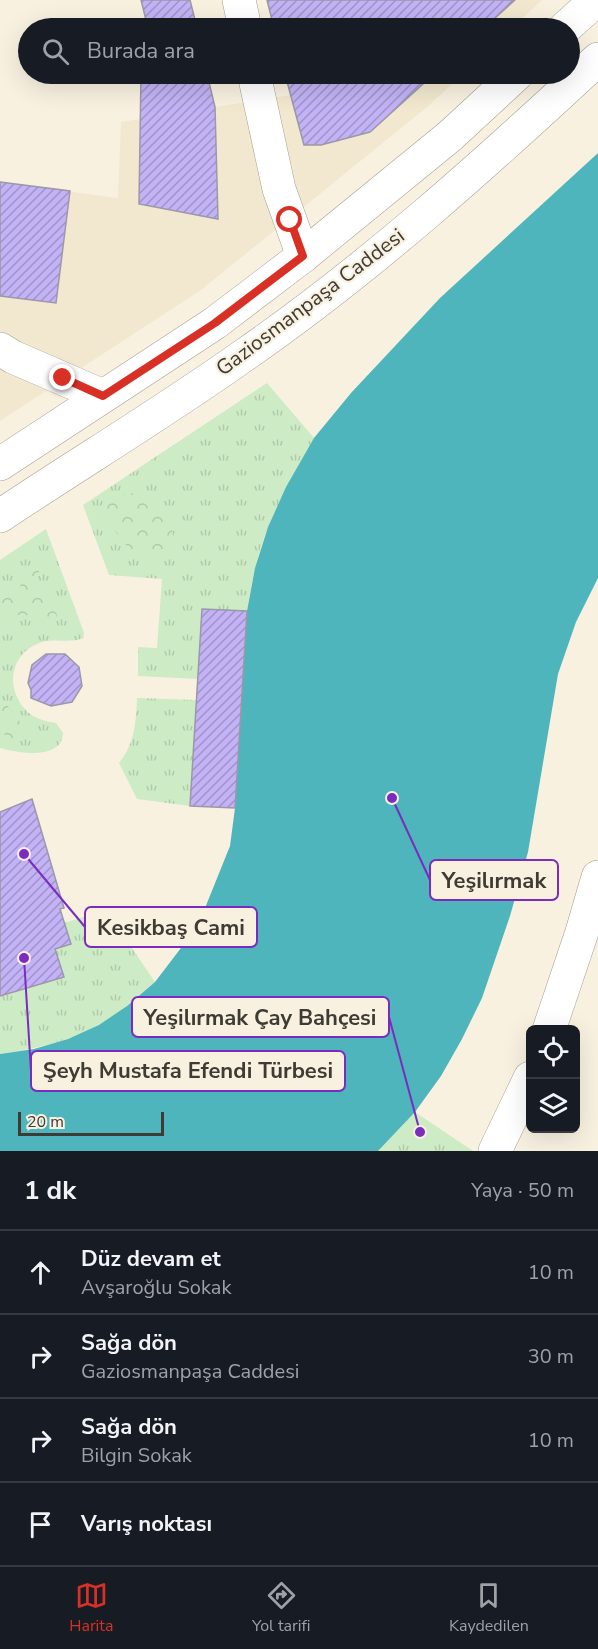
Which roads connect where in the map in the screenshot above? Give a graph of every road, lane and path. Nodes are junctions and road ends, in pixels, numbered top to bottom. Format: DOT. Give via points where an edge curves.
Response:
graph roads {
  1 [pos="239,0"];
  2 [pos="596,0"];
  3 [pos="243,18"];
  4 [pos="576,18"];
  5 [pos="598,59"];
  6 [pos="580,76"];
  7 [pos="256,84"];
  8 [pos="506,84"];
  9 [pos="571,84"];
  10 [pos="303,256"];
  11 [pos="0,350"];
  12 [pos="103,396"];
  13 [pos="0,464"];
  14 [pos="0,516"];
  15 [pos="598,877"];
  16 [pos="550,1025"];
  17 [pos="531,1079"];
  18 [pos="495,1151"];
  1 -- 3 [label="main road"];
  2 -- 4 [label="main road"];
  5 -- 6 [label="main road, Gaziosmanpaşa Caddesi"];
  7 -- 10 [label="main road" via="279,189"];
  8 -- 10 [label="main road, Gaziosmanpaşa Caddesi" via="450,136"];
  9 -- 14 [label="main road, Gaziosmanpaşa Caddesi" via="481,167 332,290 243,356"];
  10 -- 12 [label="main road, Gaziosmanpaşa Caddesi" via="215,323"];
  11 -- 12 [label="main road"];
  12 -- 13 [label="main road, Gaziosmanpaşa Caddesi"];
  15 -- 16 [label="main road"];
  17 -- 18 [label="main road"];
}
